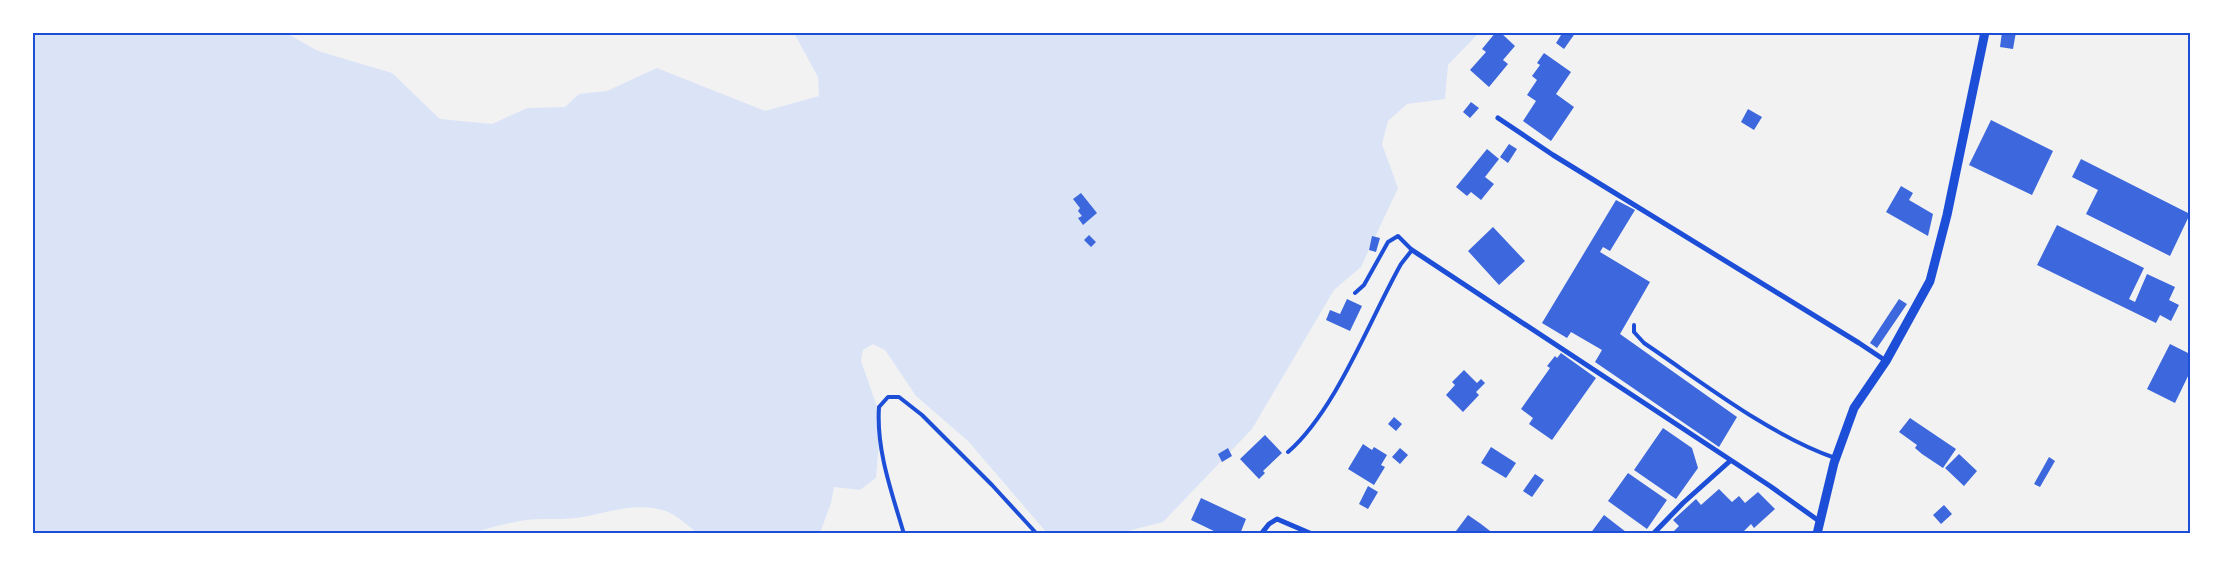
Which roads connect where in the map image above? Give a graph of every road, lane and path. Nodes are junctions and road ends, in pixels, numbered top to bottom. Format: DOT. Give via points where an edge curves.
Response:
graph roads {
  1 [pos="1986,32"];
  2 [pos="1498,118"];
  3 [pos="1412,250"];
  4 [pos="1355,293"];
  5 [pos="1634,325"];
  6 [pos="1886,361"];
  7 [pos="1288,452"];
  8 [pos="1835,458"];
  9 [pos="1730,461"];
  10 [pos="1819,521"];
  11 [pos="904,534"];
  12 [pos="1038,534"];
  13 [pos="1261,534"];
  14 [pos="1312,534"];
  15 [pos="1653,534"];
  16 [pos="1817,534"];
  1 -- 6 [label="street" via="1930,281"];
  2 -- 6 [label="street"];
  3 -- 4 [label="lane" via="1398,236 1392,237 1364,285"];
  3 -- 7 [label="lane" via="1400,264 1348,367 1311,428"];
  3 -- 9 [label="street"];
  5 -- 8 [label="lane" via="1634,332 1644,343 1742,409 1813,451"];
  6 -- 8 [label="street" via="1854,408"];
  8 -- 10 [label="street"];
  9 -- 10 [label="street"];
  9 -- 15 [label="street"];
  10 -- 16 [label="street"];
  11 -- 12 [label="lane" via="889,485 878,422 879,407 888,398 899,398 922,415"];
  13 -- 14 [label="street" via="1276,519"];
}
